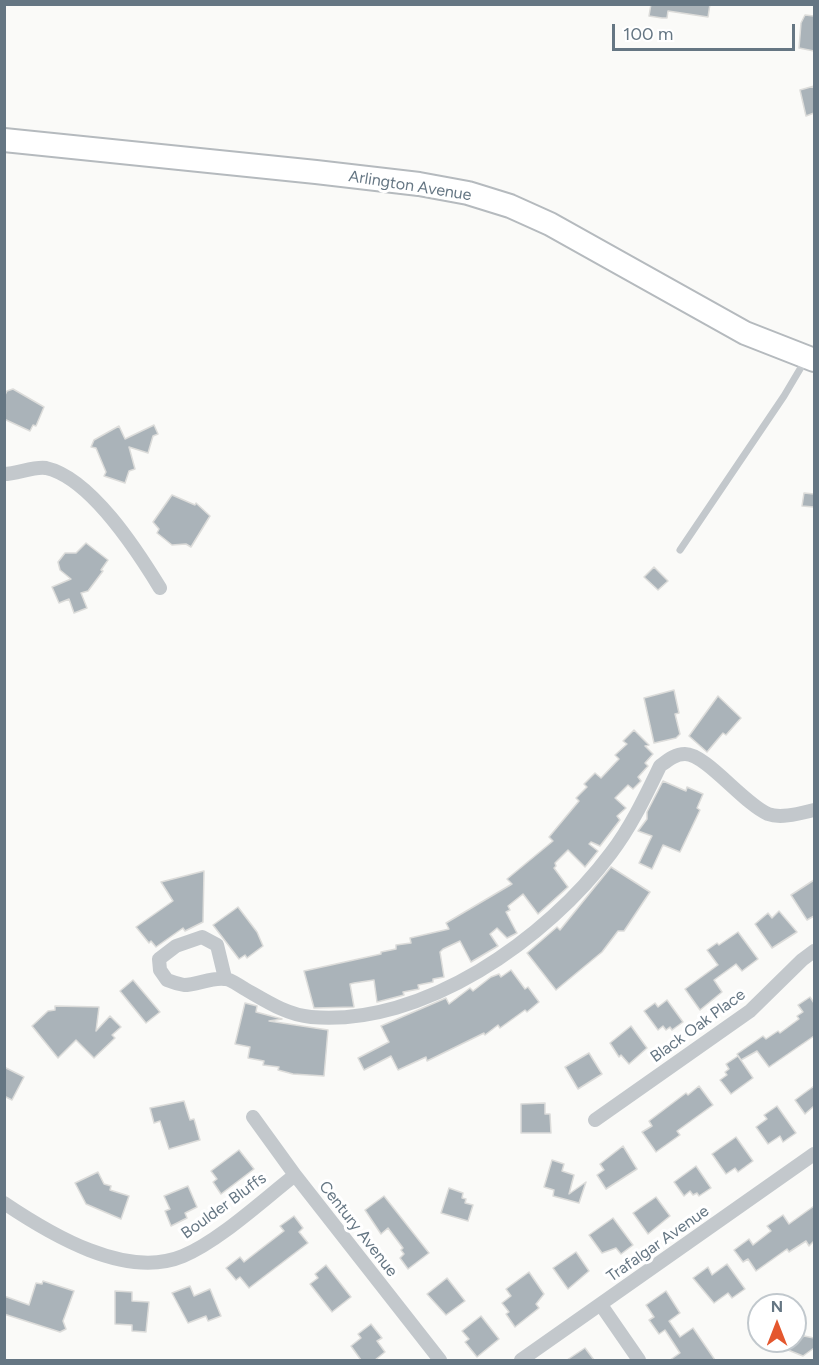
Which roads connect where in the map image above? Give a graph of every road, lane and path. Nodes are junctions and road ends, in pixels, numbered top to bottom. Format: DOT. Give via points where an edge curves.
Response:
graph roads {
  1 [pos="4,140"];
  2 [pos="811,359"];
  3 [pos="4,474"];
  4 [pos="680,550"];
  5 [pos="160,588"];
  6 [pos="814,810"];
  7 [pos="814,951"];
  8 [pos="225,978"];
  9 [pos="253,1117"];
  10 [pos="595,1120"];
  11 [pos="814,1154"];
  12 [pos="295,1175"];
  13 [pos="4,1203"];
  14 [pos="601,1305"];
  15 [pos="440,1360"];
  16 [pos="521,1360"];
  17 [pos="639,1360"];
  1 -- 2 [label="main road, Arlington Avenue" via="350,176 468,193 550,224 745,333"];
  2 -- 4 [label="lane"];
  3 -- 5 [label="street" via="45,468 67,479 110,515"];
  6 -- 8 [label="street" via="770,815 744,800 699,757 673,757 660,765 612,852 564,907 519,944 468,976 407,1005 362,1017 334,1019 283,1010"];
  7 -- 10 [label="street, Black Oak Place" via="750,1011"];
  8 -- 8 [label="street" via="184,985 167,980 159,970 159,959 176,946 202,937 217,945"];
  9 -- 12 [label="street, Century Avenue"];
  11 -- 14 [label="street, Trafalgar Avenue"];
  12 -- 13 [label="street, Boulder Bluffs" via="209,1241 182,1257 150,1262 76,1246"];
  12 -- 15 [label="street, Century Avenue"];
  14 -- 16 [label="street, Trafalgar Avenue"];
  14 -- 17 [label="street"];
}
